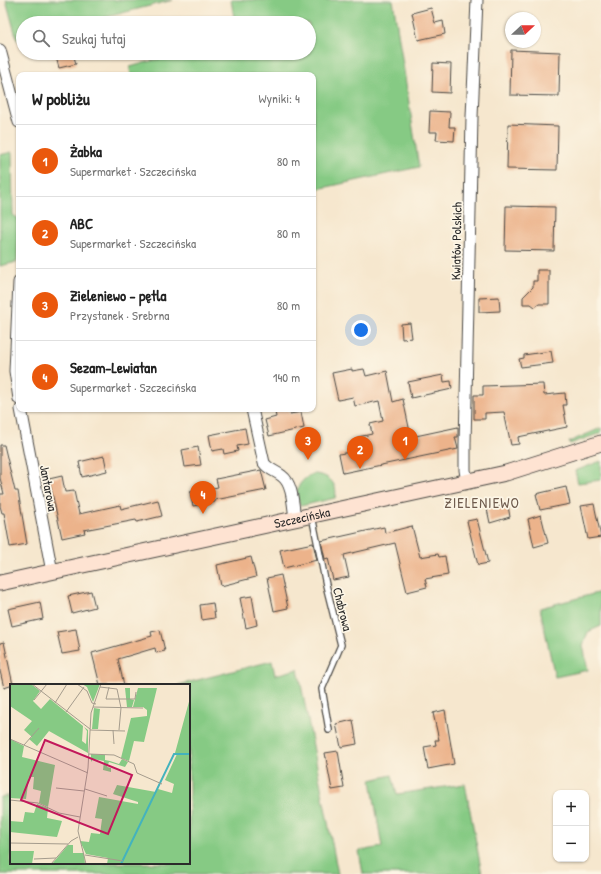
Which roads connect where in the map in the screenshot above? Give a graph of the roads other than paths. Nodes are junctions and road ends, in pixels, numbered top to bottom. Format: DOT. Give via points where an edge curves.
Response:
graph roads {
  1 [pos="477,0"];
  2 [pos="0,50"];
  3 [pos="16,111"];
  4 [pos="16,349"];
  5 [pos="16,378"];
  6 [pos="22,412"];
  7 [pos="253,412"];
  8 [pos="601,443"];
  9 [pos="467,482"];
  10 [pos="312,515"];
  11 [pos="295,519"];
  12 [pos="52,572"];
  13 [pos="0,583"];
  14 [pos="329,730"];
  1 -- 9 [label="street, Kwiatów Polskich" via="465,428"];
  2 -- 3 [label="street"];
  4 -- 5 [label="street"];
  6 -- 12 [label="street, Jantarowa"];
  7 -- 11 [label="street" via="264,463 288,482"];
  8 -- 9 [label="street, Szczecińska" via="506,473"];
  9 -- 10 [label="street, Szczecińska"];
  10 -- 11 [label="street, Szczecińska"];
  10 -- 14 [label="lane, Chabrowa" via="341,645 322,689"];
  11 -- 12 [label="street, Szczecińska"];
  12 -- 13 [label="street, Szczecińska"];
}
